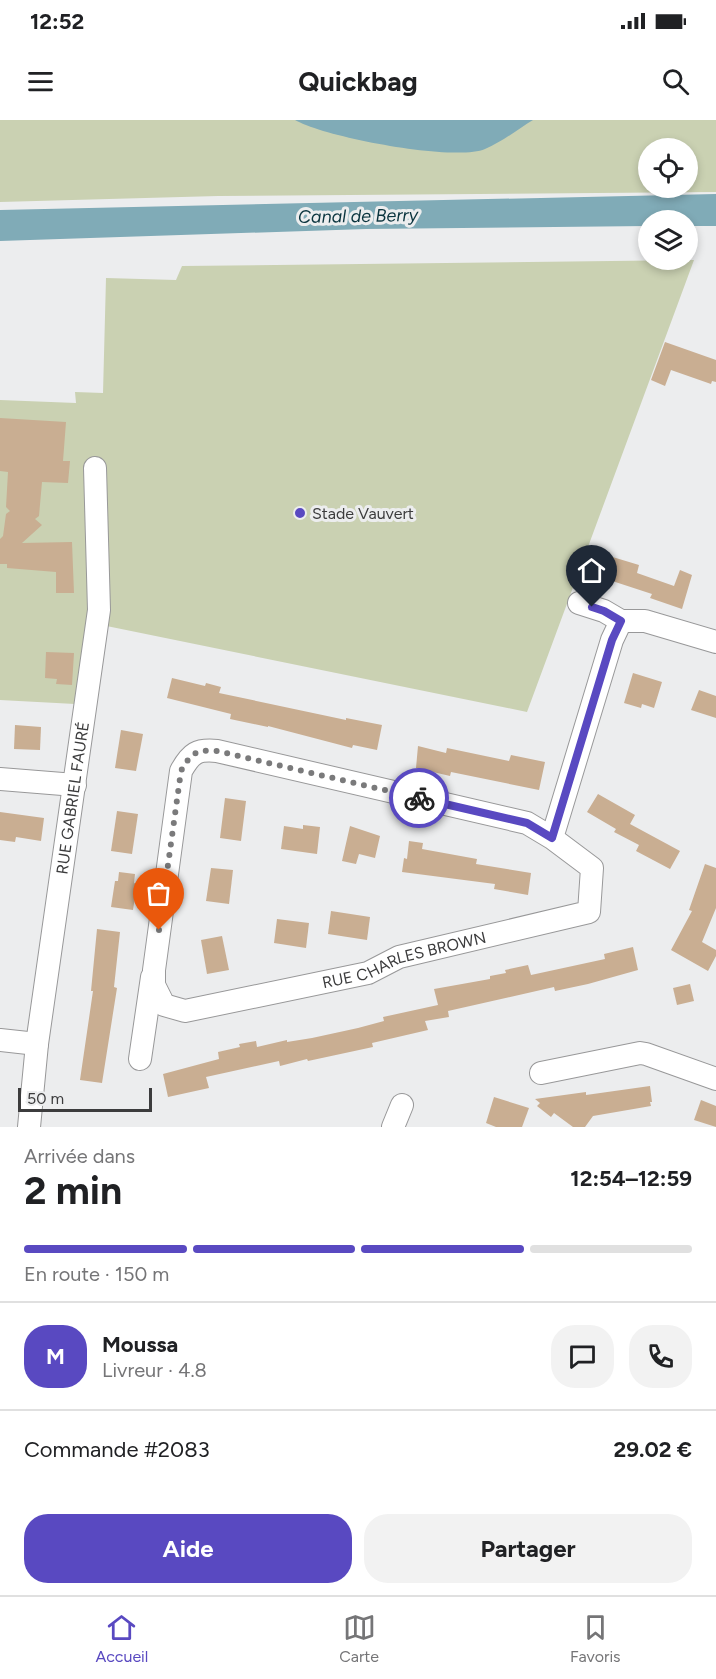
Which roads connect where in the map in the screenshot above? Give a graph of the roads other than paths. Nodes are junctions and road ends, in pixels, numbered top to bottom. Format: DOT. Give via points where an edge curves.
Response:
graph roads {
  1 [pos="95,468"];
  2 [pos="579,603"];
  3 [pos="621,621"];
  4 [pos="716,642"];
  5 [pos="0,779"];
  6 [pos="75,785"];
  7 [pos="552,838"];
  8 [pos="154,970"];
  9 [pos="0,1040"];
  10 [pos="37,1044"];
  11 [pos="140,1059"];
  12 [pos="541,1073"];
  13 [pos="716,1079"];
  14 [pos="402,1105"];
  15 [pos="28,1127"];
  16 [pos="393,1127"];
  1 -- 6 [label="street, RUE GABRIEL FAURÉ" via="99,610"];
  2 -- 3 [label="street"];
  3 -- 4 [label="street" via="645,621"];
  3 -- 7 [label="street"];
  5 -- 6 [label="street"];
  6 -- 10 [label="street, RUE GABRIEL FAURÉ"];
  7 -- 8 [label="street, RUE CHARLES BROWN" via="592,868 589,912 399,957 368,973 185,1011 164,1005 154,985"];
  7 -- 8 [label="street, RUE CHARLES BROWN" via="527,823 203,750 189,757 181,771"];
  8 -- 11 [label="street, RUE CHARLES BROWN"];
  9 -- 10 [label="street"];
  10 -- 15 [label="street, RUE GABRIEL FAURÉ"];
  12 -- 13 [label="street" via="640,1053"];
  14 -- 16 [label="street"];
}
